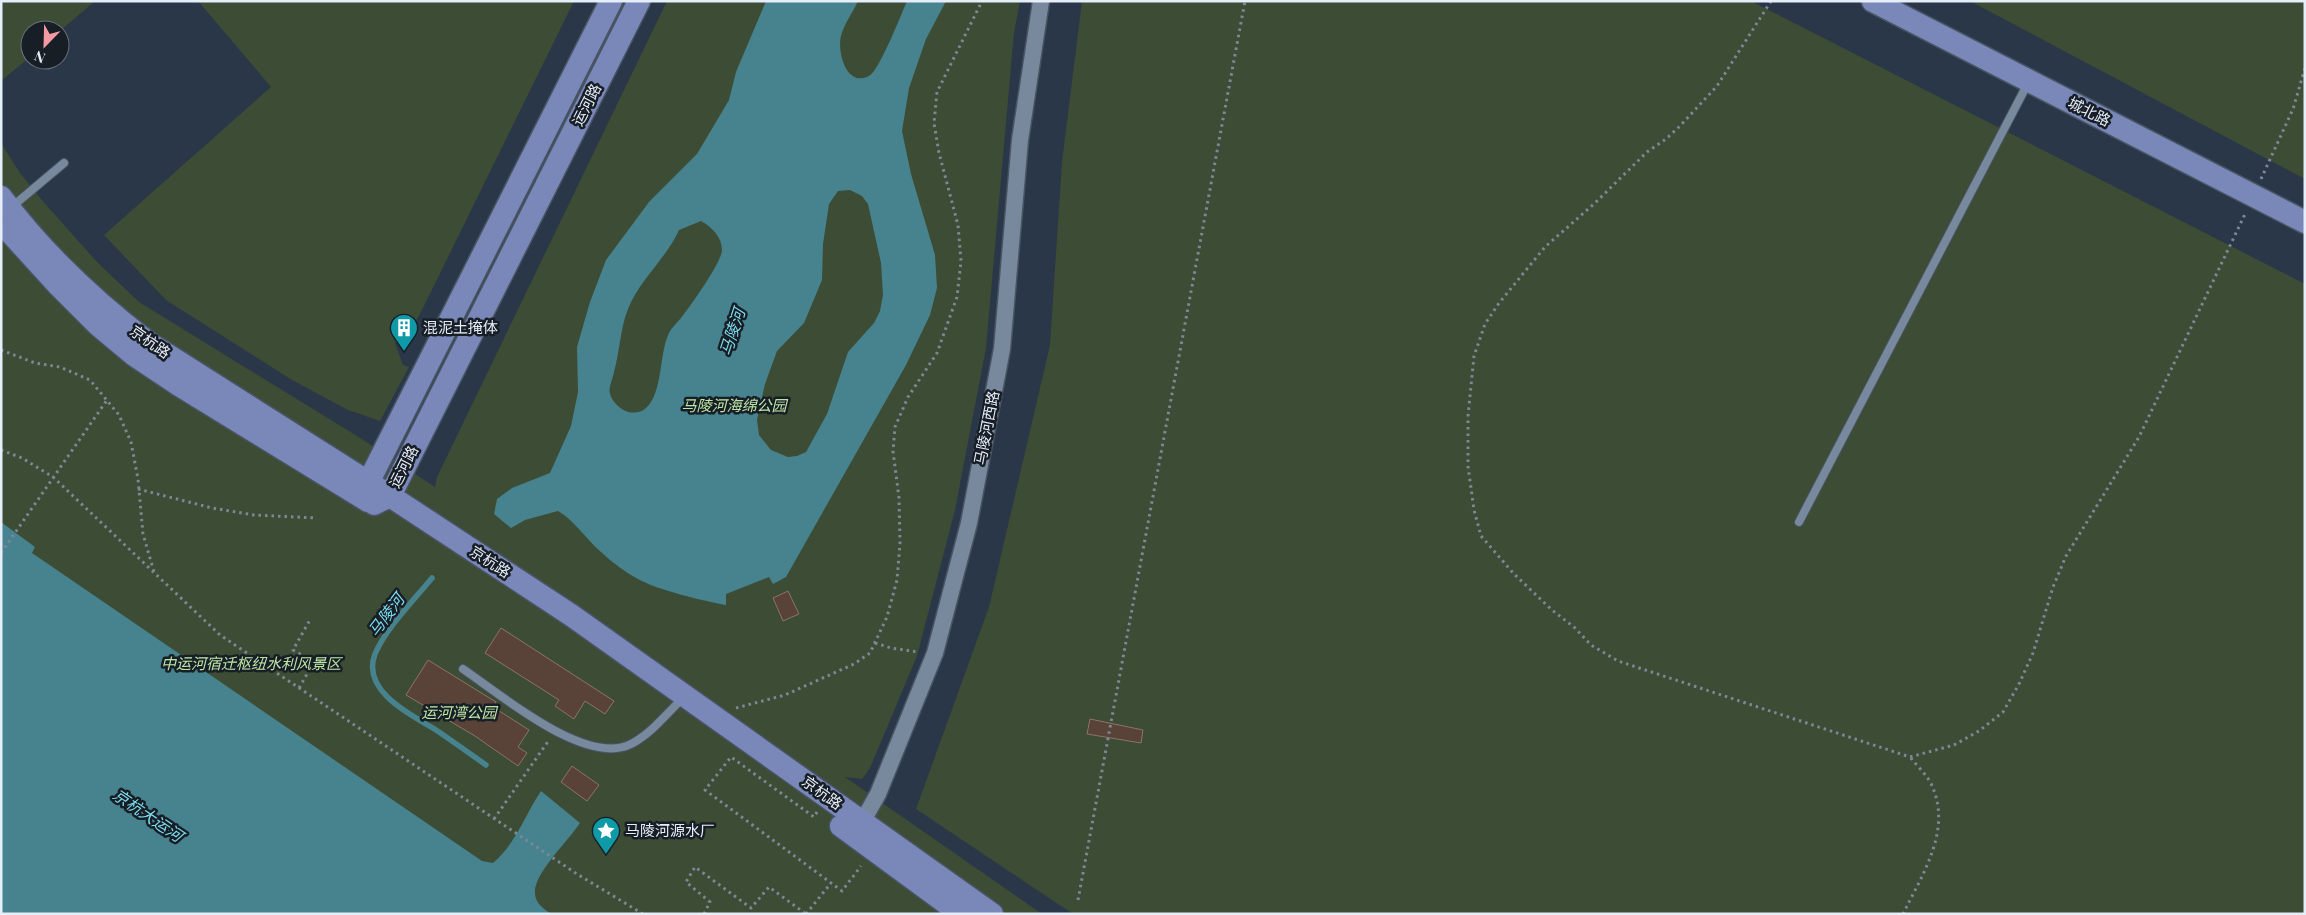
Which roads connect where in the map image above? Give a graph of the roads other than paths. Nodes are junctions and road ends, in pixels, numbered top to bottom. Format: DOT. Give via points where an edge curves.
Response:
graph roads {
  1 [pos="611,1"];
  2 [pos="639,1"];
  3 [pos="1041,1"];
  4 [pos="1873,1"];
  5 [pos="2028,81"];
  6 [pos="64,163"];
  7 [pos="3,211"];
  8 [pos="2305,222"];
  9 [pos="377,495"];
  10 [pos="1799,522"];
  11 [pos="463,669"];
  12 [pos="677,704"];
  13 [pos="859,829"];
  14 [pos="960,914"];
  15 [pos="992,914"];
  1 -- 9 [label="street, 运河路"];
  2 -- 9 [label="street, 运河路"];
  3 -- 13 [label="street, 马陵河西路" via="1020,140 1002,349 969,523 935,653 878,794"];
  4 -- 5 [label="street, 城北路"];
  5 -- 8 [label="street, 城北路"];
  5 -- 10 [label="lane"];
  6 -- 7 [label="lane"];
  7 -- 9 [label="street, 京杭路" via="117,319"];
  9 -- 12 [label="street, 京杭路"];
  9 -- 13 [label="street, 京杭路" via="571,615 712,715"];
  11 -- 12 [label="lane" via="554,731 599,749 631,744 650,731"];
  12 -- 13 [label="street, 京杭路" via="819,809"];
  13 -- 14 [label="street, 京杭路" via="874,849"];
  13 -- 15 [label="street, 京杭路"];
}
